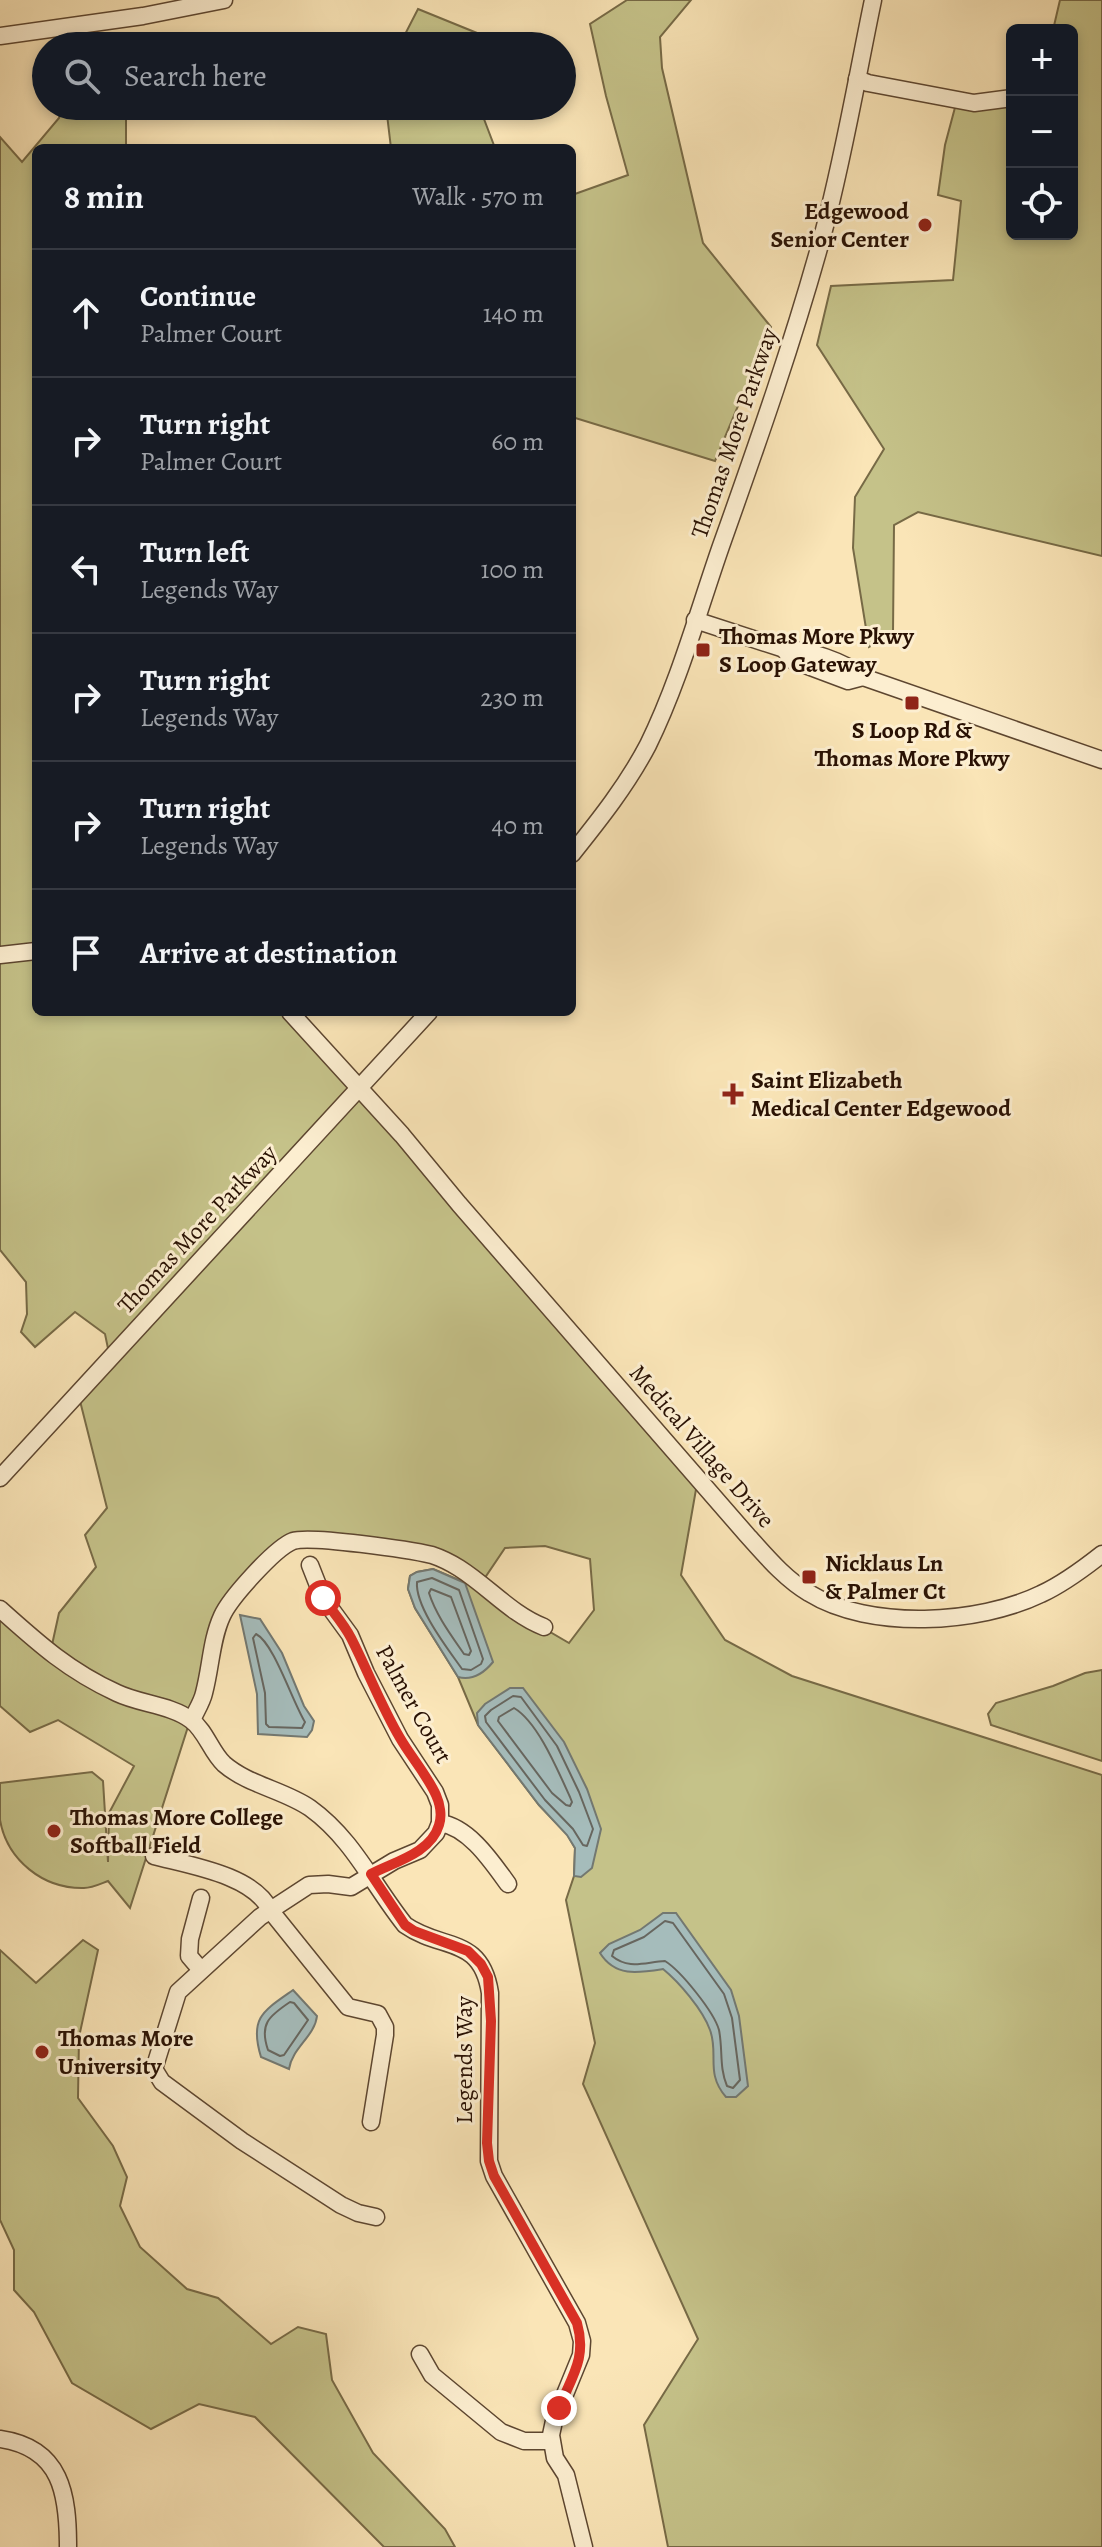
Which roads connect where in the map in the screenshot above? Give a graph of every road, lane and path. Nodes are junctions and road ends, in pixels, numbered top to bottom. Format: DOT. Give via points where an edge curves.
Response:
graph roads {
  1 [pos="224,0"];
  2 [pos="873,0"];
  3 [pos="0,36"];
  4 [pos="857,79"];
  5 [pos="1006,99"];
  6 [pos="695,620"];
  7 [pos="1102,760"];
  8 [pos="576,849"];
  9 [pos="32,951"];
  10 [pos="0,955"];
  11 [pos="294,1016"];
  12 [pos="425,1016"];
  13 [pos="359,1088"];
  14 [pos="0,1478"];
  15 [pos="1102,1554"];
  16 [pos="310,1565"];
  17 [pos="0,1609"];
  18 [pos="544,1627"];
  19 [pos="192,1720"];
  20 [pos="440,1823"];
  21 [pos="154,1856"];
  22 [pos="371,1874"];
  23 [pos="508,1884"];
  24 [pos="201,1898"];
  25 [pos="270,1910"];
  26 [pos="201,1970"];
  27 [pos="371,2122"];
  28 [pos="376,2217"];
  29 [pos="420,2354"];
  30 [pos="0,2439"];
  31 [pos="551,2441"];
  32 [pos="68,2547"];
  33 [pos="584,2547"];
  1 -- 3 [label="street"];
  2 -- 4 [label="street, Thomas More Parkway"];
  4 -- 5 [label="street" via="974,103"];
  4 -- 6 [label="street, Thomas More Parkway" via="800,313"];
  6 -- 7 [label="street" via="853,668 863,677"];
  6 -- 8 [label="street, Thomas More Parkway" via="648,743 618,795"];
  9 -- 10 [label="street"];
  11 -- 13 [label="street, Medical Village Drive"];
  12 -- 13 [label="street, Thomas More Parkway"];
  13 -- 14 [label="street, Thomas More Parkway"];
  13 -- 15 [label="street, Medical Village Drive" via="747,1535 809,1593 836,1606 892,1617 970,1615 1040,1595"];
  16 -- 20 [label="street, Palmer Court" via="400,1739 435,1792"];
  17 -- 19 [label="street" via="85,1678"];
  18 -- 19 [label="street" via="440,1558 296,1540 266,1562 226,1608 215,1635 204,1695"];
  19 -- 22 [label="street, Legends Way" via="225,1765 311,1809 341,1835"];
  20 -- 22 [label="street" via="420,1850"];
  20 -- 23 [label="street" via="468,1837"];
  21 -- 25 [label="street" via="245,1885 265,1899"];
  22 -- 25 [label="street" via="351,1887 309,1885"];
  22 -- 31 [label="street, Legends Way" via="405,1925 468,1951 488,1977 489,2161 582,2341"];
  24 -- 26 [label="street" via="189,1956"];
  25 -- 26 [label="street"];
  25 -- 27 [label="street" via="348,2007 378,2014 383,2021"];
  26 -- 28 [label="street" via="174,1999 157,2055 157,2077 341,2205"];
  29 -- 31 [label="street" via="432,2375 501,2432 524,2441"];
  30 -- 32 [label="street" via="40,2456 59,2479 68,2511"];
  31 -- 33 [label="street" via="566,2475"];
}
